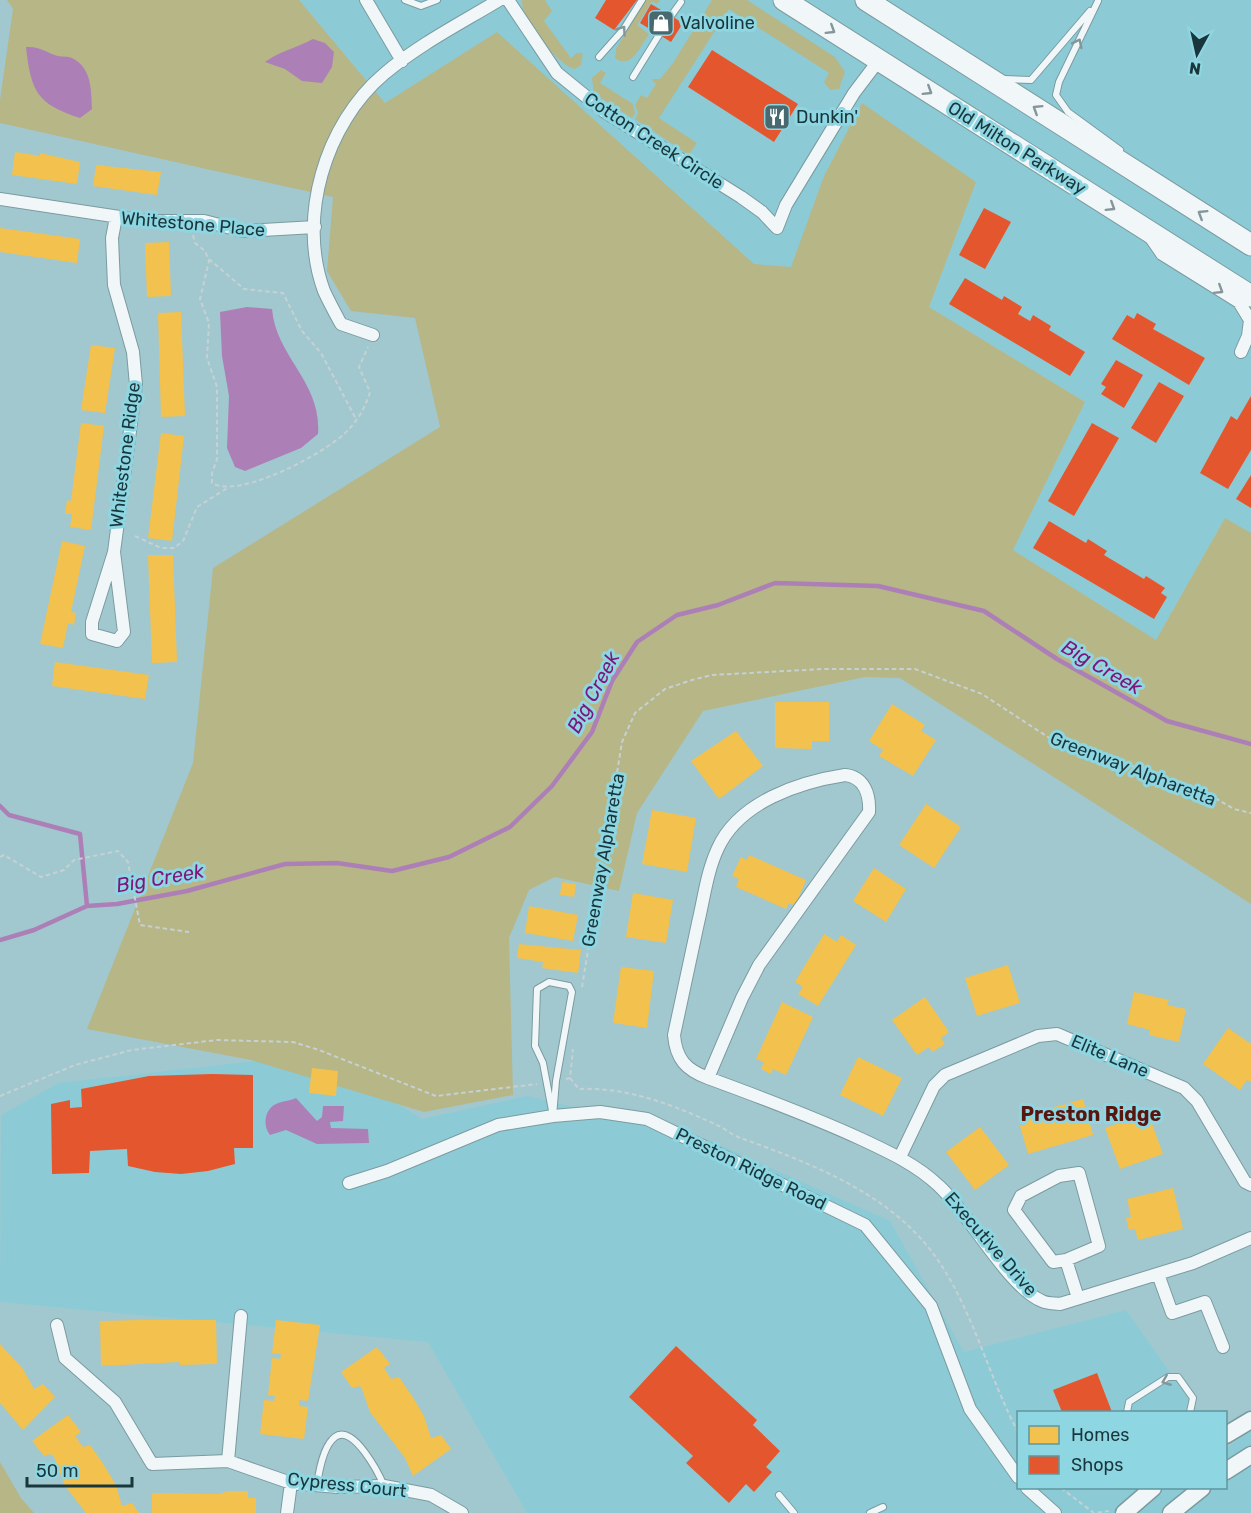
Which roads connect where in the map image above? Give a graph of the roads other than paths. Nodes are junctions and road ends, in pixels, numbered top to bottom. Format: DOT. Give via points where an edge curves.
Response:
graph roads {
  1 [pos="366,0"];
  2 [pos="405,0"];
  3 [pos="436,0"];
  4 [pos="499,0"];
  5 [pos="508,0"];
  6 [pos="642,0"];
  7 [pos="784,0"];
  8 [pos="866,0"];
  9 [pos="681,2"];
  10 [pos="671,16"];
  11 [pos="660,35"];
  12 [pos="599,57"];
  13 [pos="879,60"];
  14 [pos="960,60"];
  15 [pos="402,61"];
  16 [pos="633,77"];
  17 [pos="1167,192"];
  18 [pos="0,199"];
  19 [pos="116,217"];
  20 [pos="315,227"];
  21 [pos="1143,227"];
  22 [pos="1251,245"];
  23 [pos="1251,296"];
  24 [pos="374,335"];
  25 [pos="1251,344"];
  26 [pos="114,552"];
  27 [pos="708,1078"];
  28 [pos="553,1116"];
  29 [pos="900,1157"];
  30 [pos="349,1183"];
  31 [pos="1251,1185"];
  32 [pos="1251,1238"];
  33 [pos="1066,1260"];
  34 [pos="1158,1275"];
  35 [pos="1078,1298"];
  36 [pos="242,1316"];
  37 [pos="57,1325"];
  38 [pos="1223,1347"];
  39 [pos="1127,1411"];
  40 [pos="1190,1411"];
  41 [pos="1251,1420"];
  42 [pos="1227,1435"];
  43 [pos="1251,1455"];
  44 [pos="228,1461"];
  45 [pos="1227,1470"];
  46 [pos="1017,1476"];
  47 [pos="291,1483"];
  48 [pos="317,1485"];
  49 [pos="384,1486"];
  50 [pos="1028,1489"];
  51 [pos="1151,1489"];
  52 [pos="1201,1489"];
  53 [pos="779,1496"];
  54 [pos="883,1507"];
  55 [pos="1119,1510"];
  56 [pos="287,1513"];
  57 [pos="462,1513"];
  58 [pos="794,1513"];
  59 [pos="870,1513"];
  60 [pos="1055,1513"];
  61 [pos="1171,1513"];
  1 -- 15 [label="street"];
  2 -- 3 [label="lane" via="421,6"];
  4 -- 15 [label="street"];
  5 -- 13 [label="street, Cotton Creek Circle" via="557,73 605,112 741,197 777,228 786,205 854,93"];
  12 -- 6 [label="lane, one-way"];
  7 -- 13 [label="highway, Old Milton Parkway, one-way"];
  8 -- 14 [label="highway"];
  9 -- 10 [label="lane"];
  11 -- 16 [label="lane"];
  13 -- 21 [label="highway, Old Milton Parkway, one-way"];
  17 -- 14 [label="highway, one-way"];
  17 -- 14 [label="lane, one-way" via="1103,136 1068,112 1056,95 1098,1 1031,81 1004,79"];
  15 -- 20 [label="street" via="371,87 346,118 322,174"];
  22 -- 17 [label="highway, one-way"];
  18 -- 19 [label="street, Whitestone Place"];
  19 -- 20 [label="street, Whitestone Place" via="191,220 243,231"];
  19 -- 26 [label="street, Whitestone Ridge" via="112,238 114,285 133,352 136,385"];
  20 -- 24 [label="street" via="324,291 341,324"];
  21 -- 23 [label="highway, Old Milton Parkway"];
  21 -- 25 [label="street, one-way" via="1162,254 1239,302 1250,320 1241,352"];
  26 -- 26 [label="street, Whitestone Ridge" via="92,622 92,634 117,641 124,632"];
  27 -- 27 [label="street, Executive Drive" via="683,1064 675,1050 674,1035 718,847 742,819 778,794 819,779 855,776 870,800 869,812 759,965"];
  27 -- 29 [label="street, Executive Drive" via="811,1116"];
  28 -- 28 [label="lane" via="572,992 569,986 549,982 537,989 535,1047 543,1063"];
  28 -- 30 [label="street, Preston Ridge Road" via="498,1125"];
  28 -- 46 [label="street, Preston Ridge Road" via="600,1112 647,1119 865,1225 931,1306 970,1409"];
  29 -- 31 [label="street, Elite Lane" via="934,1086 945,1075 1038,1036 1057,1034 1184,1088 1197,1101 1245,1182"];
  29 -- 35 [label="street, Executive Drive" via="938,1184 961,1208 982,1239 1034,1297 1060,1304"];
  32 -- 34 [label="street, Executive Drive"];
  33 -- 33 [label="street" via="1053,1262 1014,1210 1021,1196 1059,1176 1079,1173 1099,1246"];
  33 -- 35 [label="street"];
  34 -- 35 [label="street, Executive Drive"];
  34 -- 38 [label="street" via="1172,1313 1205,1302"];
  36 -- 44 [label="street"];
  37 -- 44 [label="street, Cypress Court" via="65,1358 115,1402 152,1464"];
  40 -- 39 [label="lane, one-way" via="1193,1398 1178,1377 1168,1377 1129,1402"];
  41 -- 42 [label="street"];
  43 -- 45 [label="street"];
  44 -- 47 [label="street, Cypress Court"];
  47 -- 48 [label="street, Cypress Court"];
  47 -- 56 [label="street"];
  48 -- 49 [label="street, Cypress Court"];
  48 -- 49 [label="lane" via="326,1450 334,1438 342,1435 363,1448"];
  49 -- 57 [label="street, Cypress Court" via="431,1495"];
  50 -- 60 [label="street"];
  51 -- 55 [label="street"];
  52 -- 61 [label="street"];
  53 -- 58 [label="lane"];
  54 -- 59 [label="lane"];
}
